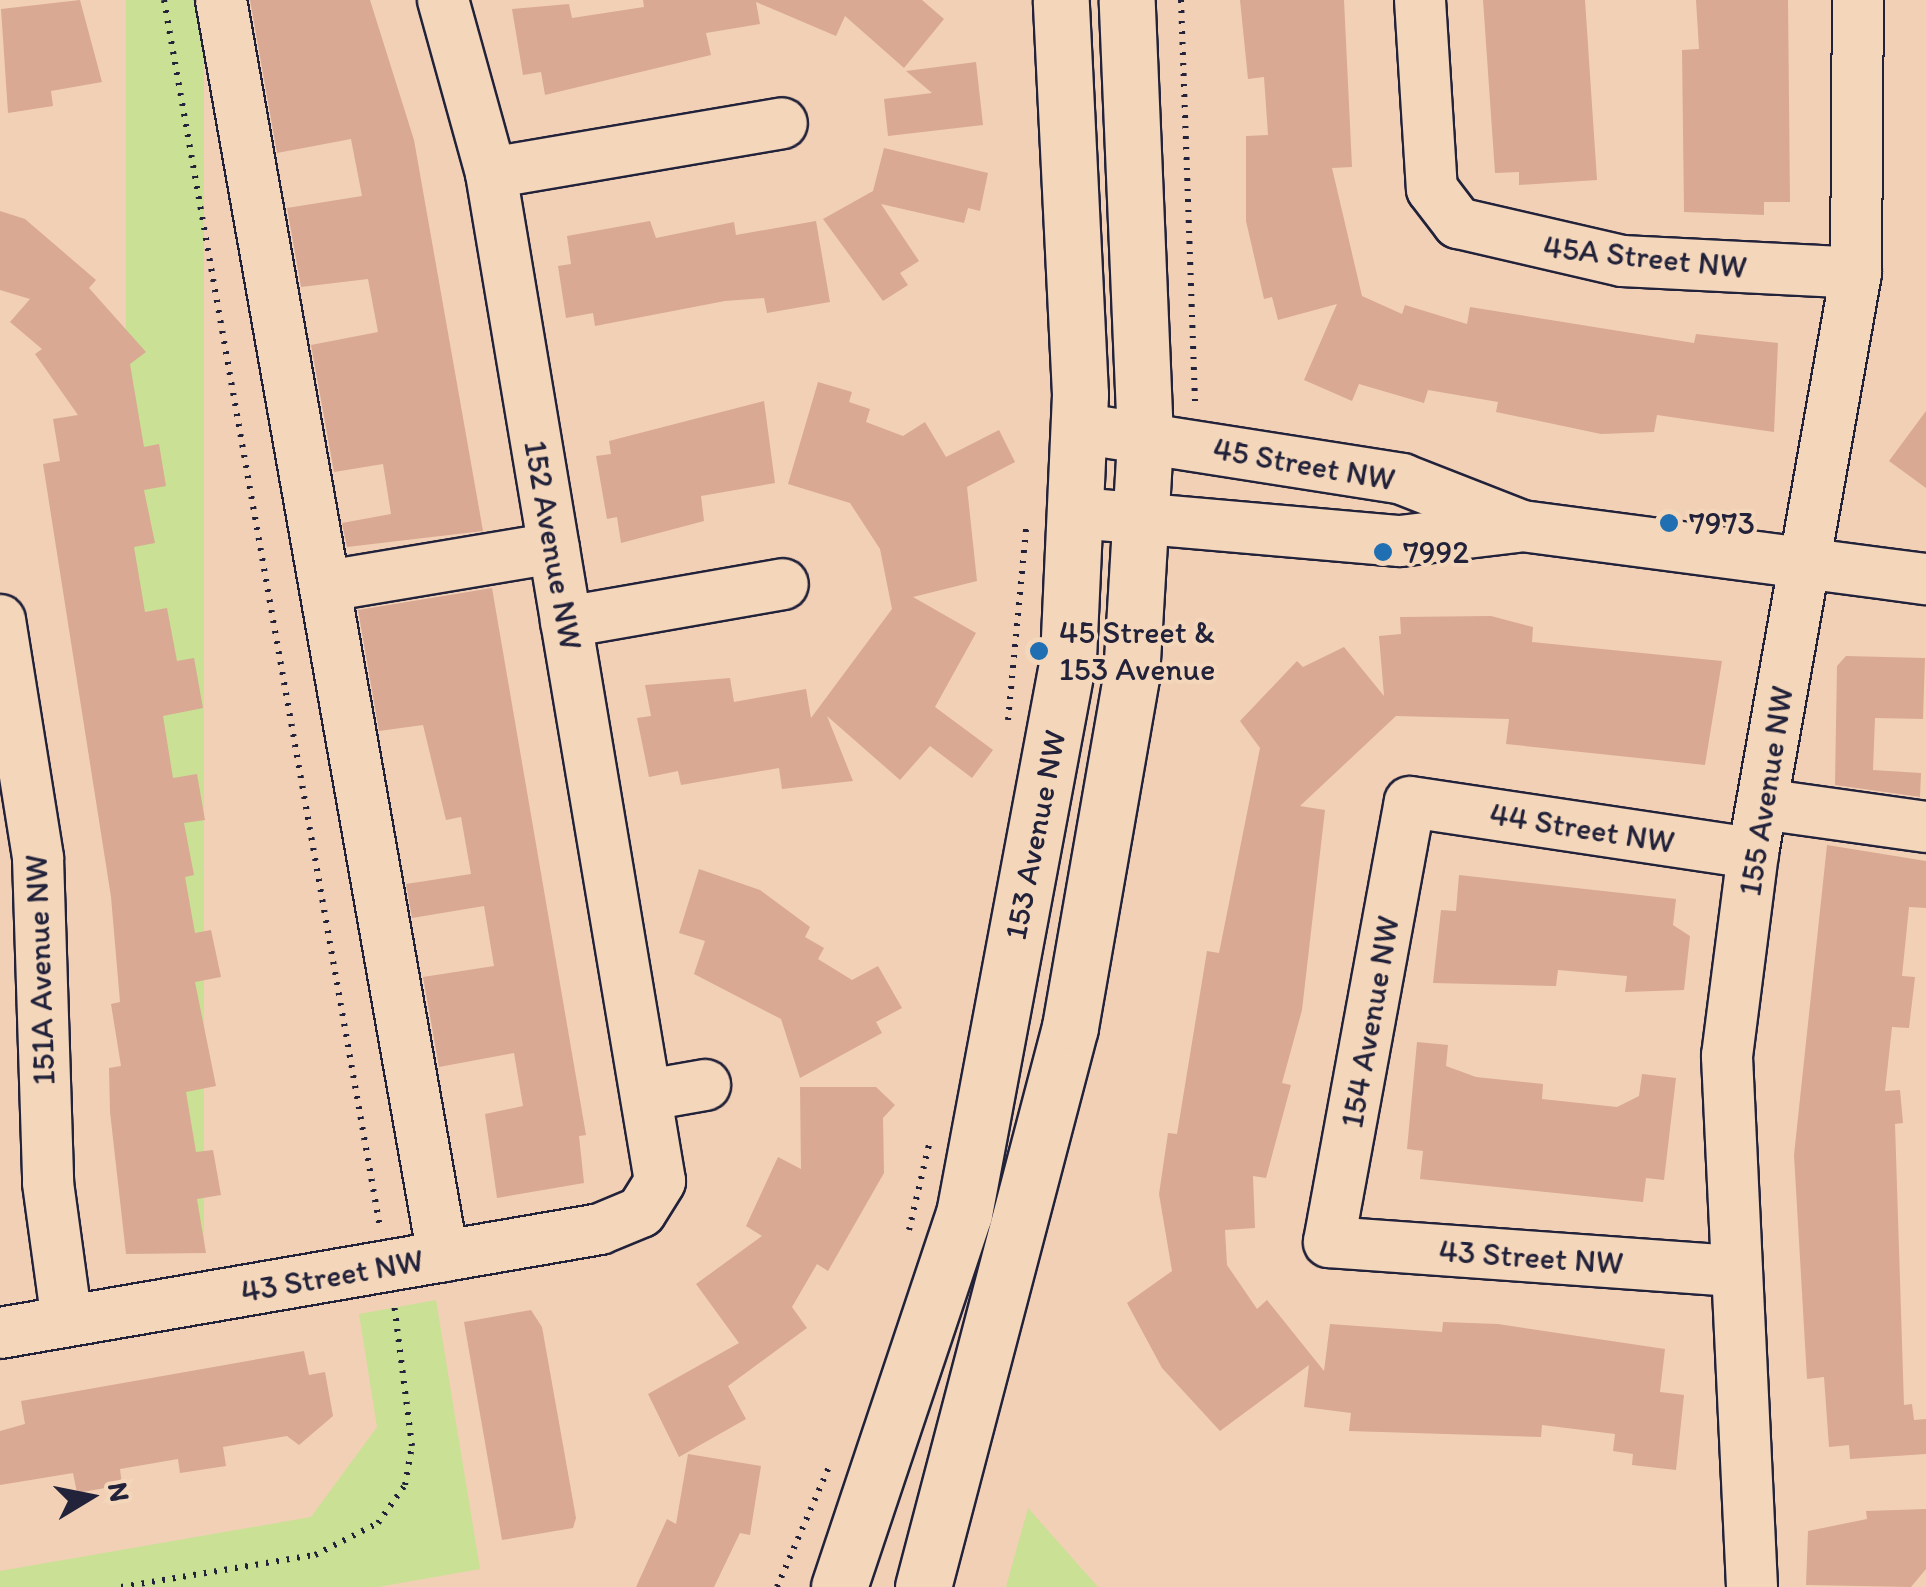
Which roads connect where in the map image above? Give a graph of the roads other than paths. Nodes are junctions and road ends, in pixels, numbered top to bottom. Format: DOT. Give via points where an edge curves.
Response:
graph roads {
  1 [pos="221,0"];
  2 [pos="443,0"];
  3 [pos="1061,0"];
  4 [pos="1127,0"];
  5 [pos="1420,0"];
  6 [pos="1858,0"];
  7 [pos="782,123"];
  8 [pos="490,173"];
  9 [pos="1856,273"];
  10 [pos="1078,428"];
  11 [pos="1146,438"];
  12 [pos="1053,513"];
  13 [pos="1146,518"];
  14 [pos="1522,526"];
  15 [pos="554,548"];
  16 [pos="1804,569"];
  17 [pos="1926,578"];
  18 [pos="783,584"];
  19 [pos="327,586"];
  20 [pos="0,620"];
  21 [pos="566,622"];
  22 [pos="1410,802"];
  23 [pos="1762,804"];
  24 [pos="1926,827"];
  25 [pos="1753,854"];
  26 [pos="705,1085"];
  27 [pos="648,1094"];
  28 [pos="654,1196"];
  29 [pos="1329,1242"];
  30 [pos="442,1257"];
  31 [pos="1733,1272"];
  32 [pos="67,1321"];
  33 [pos="0,1333"];
  34 [pos="839,1587"];
  35 [pos="923,1587"];
  36 [pos="1752,1587"];
  1 -- 19 [label="street"];
  2 -- 8 [label="street, 152 Avenue NW"];
  3 -- 10 [label="main road, 153 Avenue NW"];
  4 -- 11 [label="main road, 153 Avenue NW"];
  5 -- 9 [label="street, 45A Street NW" via="1428,166 1443,210 1490,237 1622,261"];
  6 -- 9 [label="street, 155 Avenue NW"];
  7 -- 8 [label="street"];
  8 -- 15 [label="street, 152 Avenue NW"];
  9 -- 16 [label="street, 155 Avenue NW"];
  10 -- 11 [label="street, 45 Street NW"];
  10 -- 12 [label="main road, 153 Avenue NW"];
  11 -- 13 [label="main road, 153 Avenue NW"];
  11 -- 14 [label="street, 45 Street NW" via="1402,479"];
  12 -- 13 [label="street, 45 Street NW"];
  12 -- 34 [label="main road, 153 Avenue NW" via="1068,658 964,1214"];
  13 -- 14 [label="street, 45 Street NW" via="1400,540"];
  13 -- 35 [label="main road, 153 Avenue NW" via="1109,829 1070,1026"];
  14 -- 16 [label="street, 45 Street NW"];
  15 -- 19 [label="street"];
  15 -- 21 [label="street, 152 Avenue NW"];
  16 -- 17 [label="street, 45 Street NW"];
  16 -- 23 [label="street, 155 Avenue NW"];
  18 -- 21 [label="street"];
  19 -- 30 [label="street"];
  20 -- 32 [label="street, 151A Avenue NW" via="38,858 48,1168"];
  21 -- 27 [label="street, 152 Avenue NW"];
  22 -- 25 [label="street, 44 Street NW"];
  22 -- 29 [label="street, 154 Avenue NW"];
  23 -- 24 [label="street"];
  23 -- 25 [label="street, 155 Avenue NW"];
  25 -- 31 [label="street, 155 Avenue NW" via="1728,1056"];
  26 -- 27 [label="street"];
  27 -- 28 [label="street, 152 Avenue NW" via="660,1168"];
  28 -- 30 [label="street, 43 Street NW" via="616,1225"];
  29 -- 31 [label="street, 43 Street NW"];
  30 -- 32 [label="street, 43 Street NW"];
  31 -- 36 [label="street, 155 Avenue NW"];
  32 -- 33 [label="street, 43 Street NW"];
}
